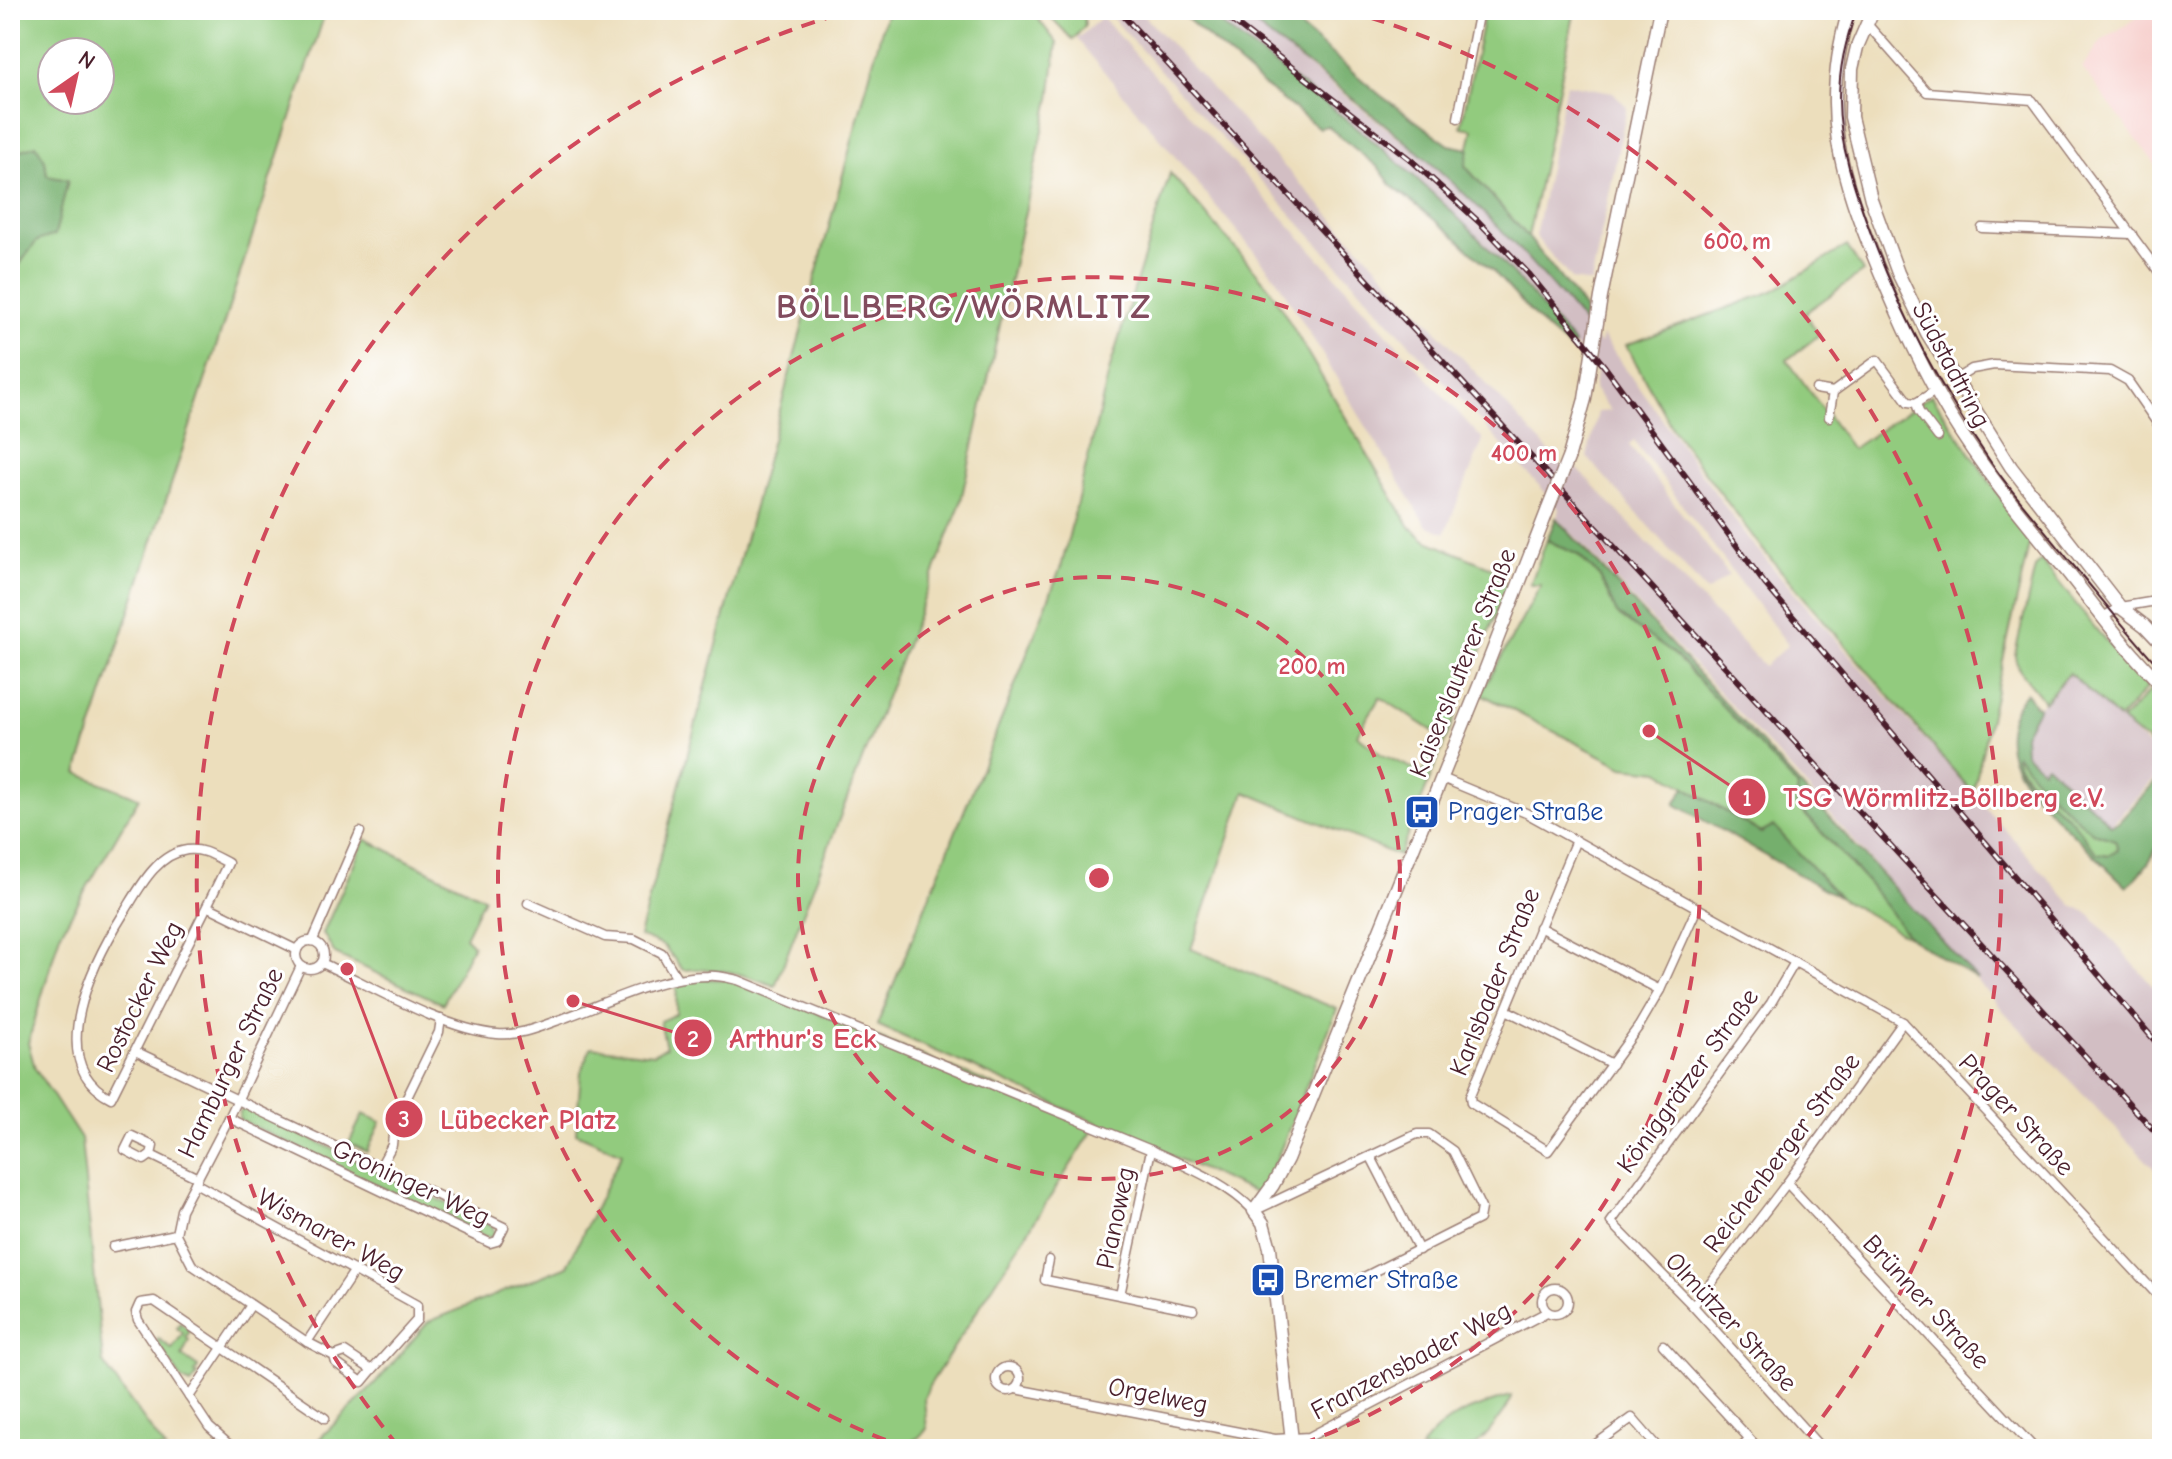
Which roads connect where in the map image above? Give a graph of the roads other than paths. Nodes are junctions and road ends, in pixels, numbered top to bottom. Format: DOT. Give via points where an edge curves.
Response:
graph roads {
  1 [pos="1479,10"];
  2 [pos="1660,10"];
  3 [pos="1849,10"];
  4 [pos="1873,10"];
  5 [pos="2158,10"];
  6 [pos="2162,16"];
  7 [pos="1867,24"];
  8 [pos="1458,118"];
  9 [pos="1982,228"];
  10 [pos="2132,234"];
  11 [pos="2162,276"];
  12 [pos="1956,379"];
  13 [pos="1816,389"];
  14 [pos="1935,391"];
  15 [pos="1833,392"];
  16 [pos="1916,403"];
  17 [pos="1829,417"];
  18 [pos="2162,430"];
  19 [pos="1938,437"];
  20 [pos="2162,600"];
  21 [pos="2120,607"];
  22 [pos="2103,617"];
  23 [pos="2162,644"];
  24 [pos="2162,685"];
  25 [pos="1442,778"];
  26 [pos="360,832"];
  27 [pos="1576,840"];
  28 [pos="528,903"];
  29 [pos="207,906"];
  30 [pos="1697,908"];
  31 [pos="1539,927"];
  32 [pos="313,940"];
  33 [pos="297,950"];
  34 [pos="1795,962"];
  35 [pos="322,963"];
  36 [pos="301,966"];
  37 [pos="677,978"];
  38 [pos="1660,990"];
  39 [pos="1506,1010"];
  40 [pos="441,1019"];
  41 [pos="1903,1022"];
  42 [pos="135,1051"];
  43 [pos="1612,1064"];
  44 [pos="238,1099"];
  45 [pos="229,1118"];
  46 [pos="1151,1150"];
  47 [pos="151,1155"];
  48 [pos="1371,1157"];
  49 [pos="380,1167"];
  50 [pos="196,1180"];
  51 [pos="1787,1183"];
  52 [pos="1254,1211"];
  53 [pos="1611,1222"];
  54 [pos="176,1234"];
  55 [pos="113,1247"];
  56 [pos="1419,1250"];
  57 [pos="1049,1260"];
  58 [pos="355,1270"];
  59 [pos="1352,1283"];
  60 [pos="1120,1295"];
  61 [pos="2162,1300"];
  62 [pos="251,1305"];
  63 [pos="1693,1306"];
  64 [pos="1193,1310"];
  65 [pos="1547,1312"];
  66 [pos="307,1342"];
  67 [pos="1663,1345"];
  68 [pos="222,1347"];
  69 [pos="334,1356"];
  70 [pos="372,1370"];
  71 [pos="1016,1389"];
  72 [pos="189,1397"];
  73 [pos="325,1418"];
  74 [pos="1749,1439"];
  75 [pos="1293,1444"];
  76 [pos="234,1449"];
  77 [pos="1589,1449"];
  78 [pos="1659,1449"];
  79 [pos="1739,1449"];
  80 [pos="1759,1449"];
  81 [pos="1822,1449"];
  82 [pos="2035,1449"];
  1 -- 8 [label="street"];
  2 -- 25 [label="street, Kaiserslauterer Straße, bridge" via="1585,399 1569,456"];
  3 -- 14 [label="street, Südstadtring" via="1834,84 1840,159 1894,306"];
  4 -- 7 [label="street, Südstadtring"];
  5 -- 6 [label="street"];
  7 -- 10 [label="street" via="1927,92 2032,100"];
  7 -- 12 [label="street, Südstadtring" via="1852,69 1851,117 1861,163 1898,273"];
  9 -- 10 [label="street"];
  10 -- 11 [label="street"];
  12 -- 18 [label="street" via="1994,365 2110,371 2128,381"];
  12 -- 21 [label="street, Südstadtring" via="2011,467"];
  13 -- 15 [label="street"];
  14 -- 16 [label="street"];
  14 -- 22 [label="street, Südstadtring" via="1986,470"];
  15 -- 16 [label="street" via="1877,360 1904,399"];
  15 -- 17 [label="street"];
  16 -- 19 [label="street"];
  20 -- 21 [label="street"];
  21 -- 22 [label="street"];
  21 -- 23 [label="street, Südstadtring"];
  22 -- 24 [label="street, Südstadtring"];
  25 -- 27 [label="street, Prager Straße"];
  25 -- 52 [label="street, Kaiserslauterer Straße" via="1287,1159"];
  26 -- 32 [label="street"];
  27 -- 30 [label="street, Prager Straße"];
  27 -- 31 [label="street, Karlsbader Straße"];
  28 -- 37 [label="street" via="605,937 634,939 662,953"];
  29 -- 33 [label="street, Rostocker Weg"];
  29 -- 42 [label="street, Rostocker Weg"];
  29 -- 42 [label="street, Rostocker Weg" via="228,863 205,851 186,850 166,858 148,876 110,935 81,1000 79,1058 89,1080 111,1098"];
  30 -- 34 [label="street, Prager Straße"];
  30 -- 38 [label="street, Karlsbader Straße"];
  31 -- 38 [label="street"];
  31 -- 39 [label="street, Karlsbader Straße"];
  32 -- 33 [label="street"];
  32 -- 35 [label="street" via="322,946"];
  33 -- 36 [label="street"];
  34 -- 41 [label="street, Prager Straße"];
  34 -- 53 [label="street, Königgrätzer Straße" via="1771,1003"];
  35 -- 36 [label="street"];
  35 -- 40 [label="street"];
  36 -- 44 [label="street, Hamburger Straße"];
  37 -- 40 [label="street" via="513,1034 470,1030"];
  37 -- 46 [label="street" via="710,975 738,980"];
  38 -- 43 [label="street, Karlsbader Straße"];
  39 -- 43 [label="street"];
  39 -- 43 [label="street, Karlsbader Straße" via="1471,1103 1548,1151"];
  40 -- 49 [label="street"];
  41 -- 51 [label="street, Reichenberger Straße"];
  41 -- 61 [label="street, Prager Straße"];
  42 -- 44 [label="street, Groninger Weg"];
  44 -- 45 [label="street, Hamburger Straße"];
  44 -- 49 [label="street, Groninger Weg"];
  45 -- 49 [label="street, Groninger Weg" via="490,1243 497,1241 504,1227"];
  45 -- 50 [label="street, Hamburger Straße"];
  46 -- 52 [label="street" via="1232,1191"];
  46 -- 60 [label="street, Pianoweg"];
  47 -- 50 [label="street, Hamburger Straße"];
  48 -- 52 [label="street"];
  48 -- 56 [label="street"];
  48 -- 56 [label="street" via="1417,1134 1429,1134 1453,1151 1481,1208 1479,1219"];
  50 -- 54 [label="street, Hamburger Straße"];
  50 -- 58 [label="street, Wismarer Weg"];
  51 -- 63 [label="street, Reichenberger Straße"];
  51 -- 82 [label="street, Brünner Straße"];
  52 -- 75 [label="street" via="1270,1248"];
  53 -- 63 [label="street, Olmützer Straße"];
  54 -- 55 [label="street"];
  54 -- 62 [label="street" via="192,1265"];
  56 -- 59 [label="street"];
  57 -- 60 [label="street, Pianoweg" via="1045,1280"];
  58 -- 66 [label="street"];
  58 -- 70 [label="street, Wismarer Weg" via="417,1305 417,1320"];
  60 -- 64 [label="street, Pianoweg"];
  62 -- 66 [label="street"];
  62 -- 68 [label="street"];
  63 -- 81 [label="street, Olmützer Straße"];
  65 -- 75 [label="street, Franzensbader Weg"];
  66 -- 69 [label="street"];
  67 -- 74 [label="street"];
  68 -- 72 [label="street"];
  68 -- 72 [label="street" via="154,1301 140,1303 138,1320"];
  68 -- 73 [label="street"];
  69 -- 70 [label="street" via="345,1352"];
  69 -- 70 [label="street" via="362,1382"];
  71 -- 75 [label="street, Orgelweg"];
  72 -- 76 [label="street" via="209,1427"];
  74 -- 79 [label="street"];
  74 -- 80 [label="street"];
  77 -- 78 [label="street" via="1632,1418"];
}
